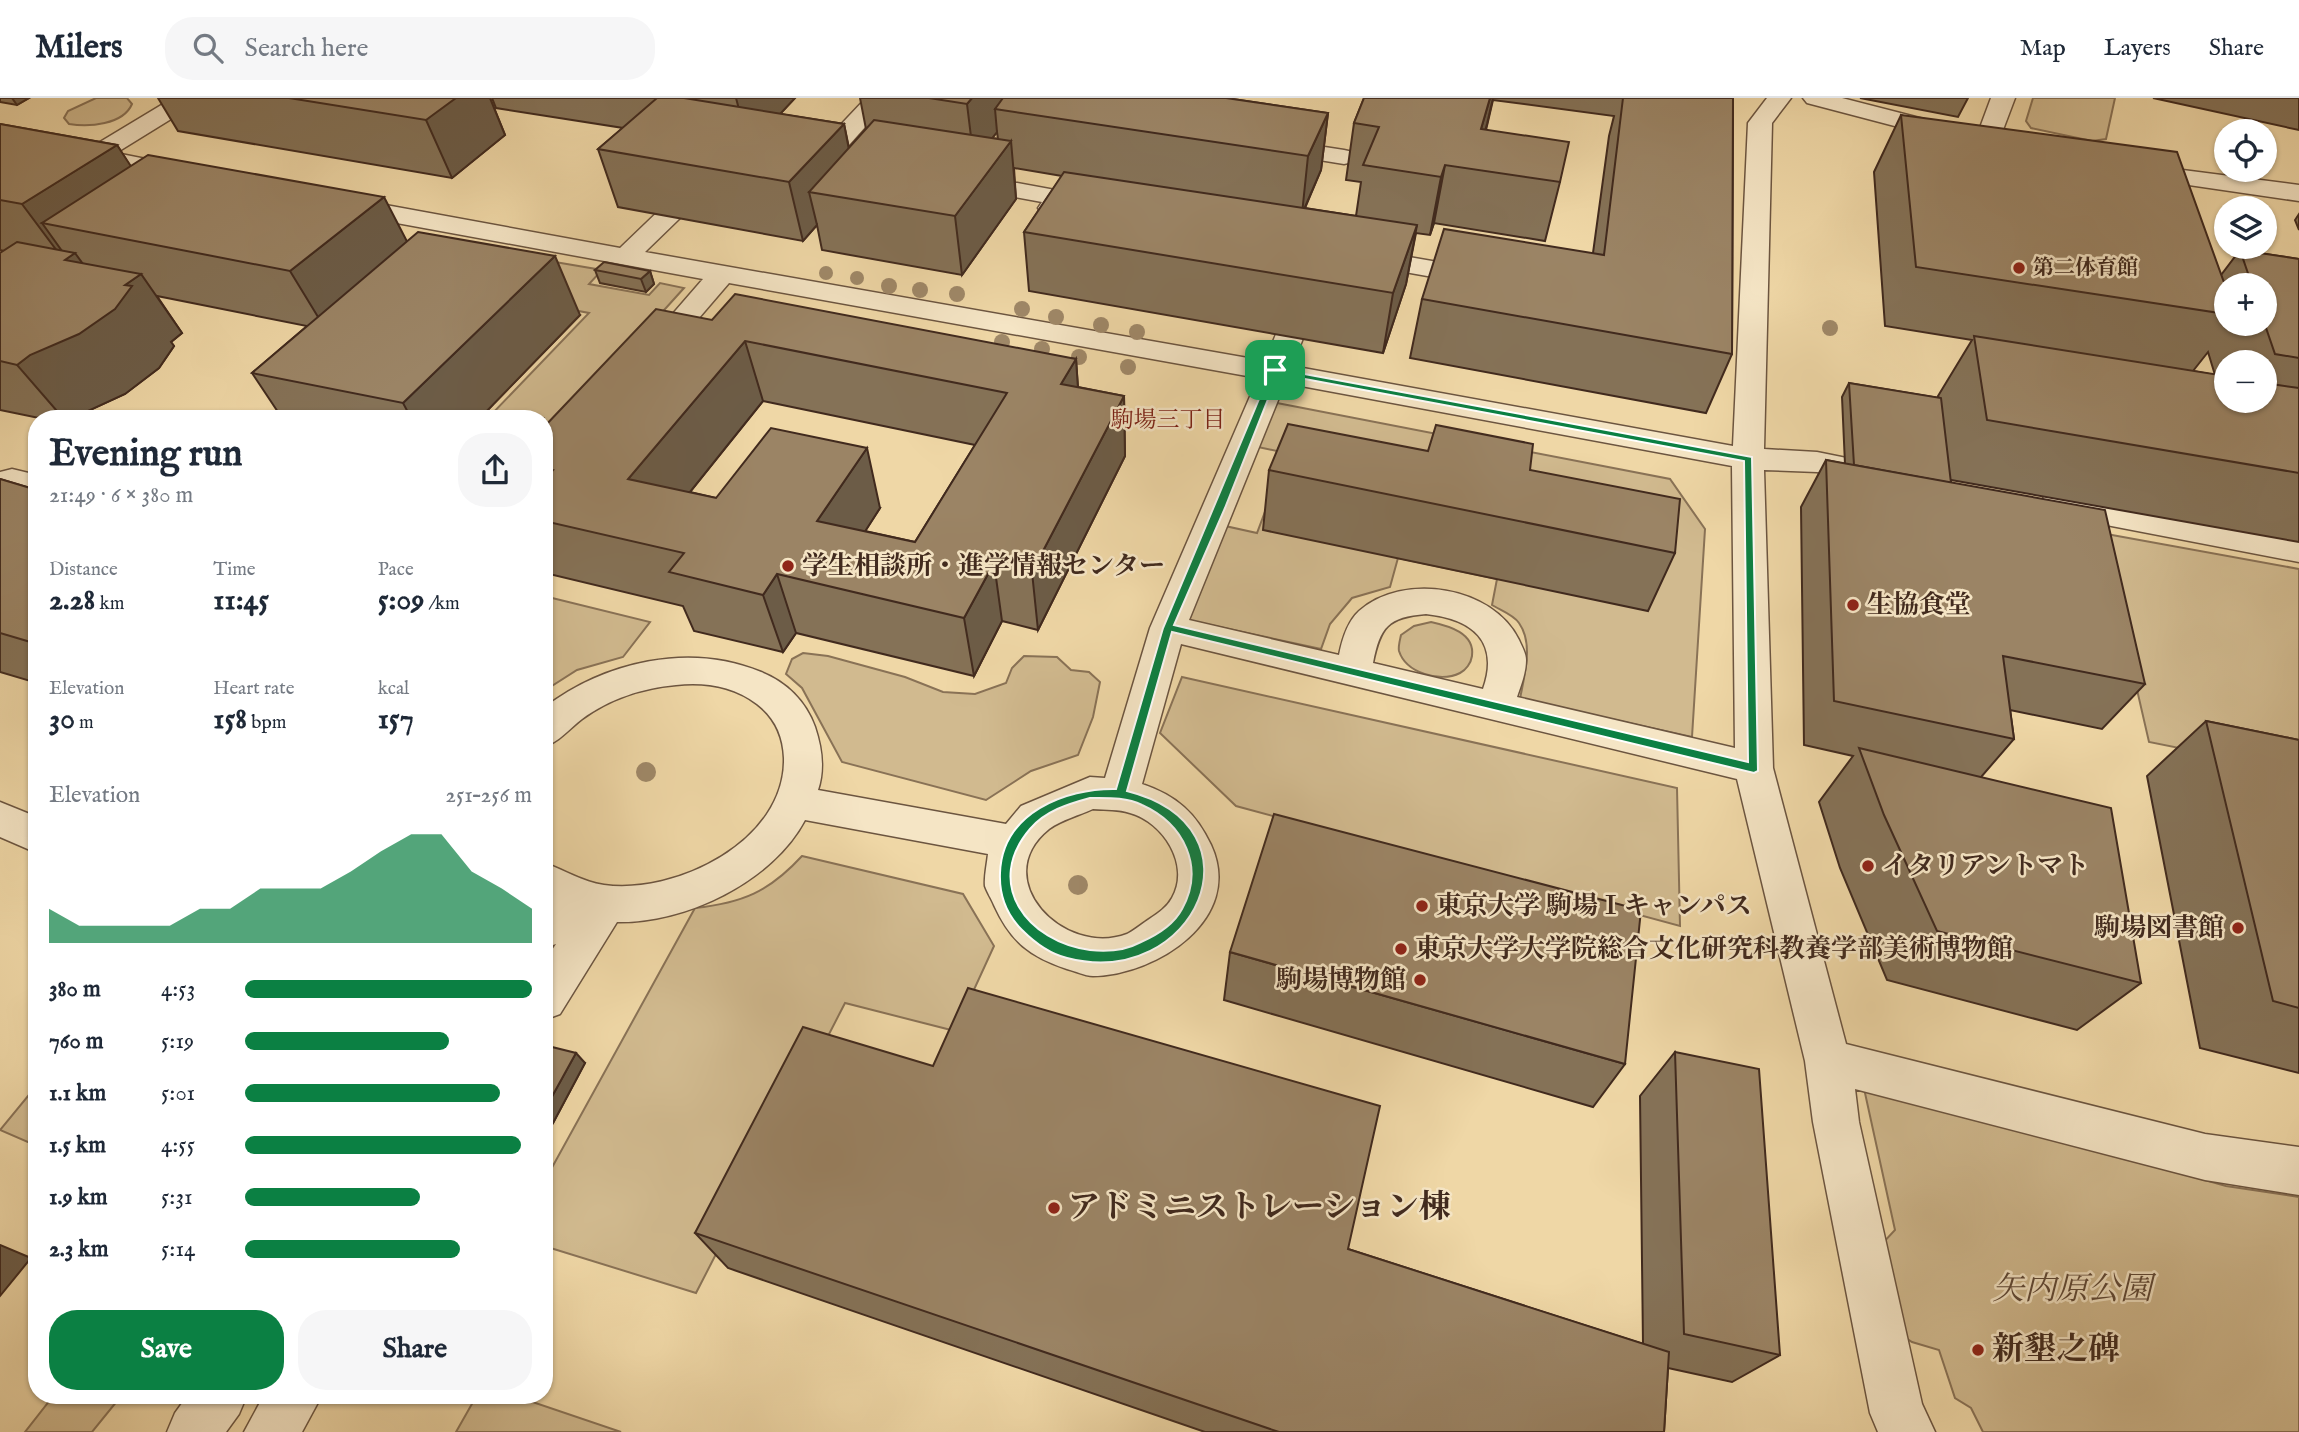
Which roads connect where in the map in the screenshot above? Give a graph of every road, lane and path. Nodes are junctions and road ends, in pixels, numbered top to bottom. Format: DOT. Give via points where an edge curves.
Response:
graph roads {
  1 [pos="188,98"];
  2 [pos="879,98"];
  3 [pos="1779,98"];
  4 [pos="1815,98"];
  5 [pos="2003,98"];
  6 [pos="1,140"];
  7 [pos="1249,142"];
  8 [pos="1986,143"];
  9 [pos="2011,148"];
  10 [pos="96,155"];
  11 [pos="1345,156"];
  12 [pos="725,161"];
  13 [pos="864,165"];
  14 [pos="2111,168"];
  15 [pos="933,177"];
  16 [pos="214,179"];
  17 [pos="2299,193"];
  18 [pos="318,200"];
  19 [pos="1105,217"];
  20 [pos="625,257"];
  21 [pos="722,274"];
  22 [pos="1504,281"];
  23 [pos="1275,370"];
  24 [pos="635,374"];
  25 [pos="1748,459"];
  26 [pos="1908,478"];
  27 [pos="0,483"];
  28 [pos="28,484"];
  29 [pos="2024,500"];
  30 [pos="2299,550"];
  31 [pos="1168,628"];
  32 [pos="1353,671"];
  33 [pos="1496,705"];
  34 [pos="553,721"];
  35 [pos="1754,768"];
  36 [pos="1120,794"];
  37 [pos="794,802"];
  38 [pos="0,818"];
  39 [pos="28,832"];
  40 [pos="1013,842"];
  41 [pos="573,893"];
  42 [pos="553,919"];
  43 [pos="553,967"];
  44 [pos="1828,1061"];
  45 [pos="2299,1171"];
  46 [pos="214,1404"];
  47 [pos="289,1404"];
  48 [pos="194,1432"];
  49 [pos="271,1432"];
  50 [pos="1908,1432"];
  1 -- 10 [label="lane"];
  2 -- 13 [label="lane" via="811,157"];
  3 -- 25 [label="lane" via="1760,122"];
  4 -- 8 [label="lane"];
  5 -- 8 [label="lane"];
  6 -- 10 [label="lane"];
  7 -- 11 [label="lane"];
  8 -- 9 [label="lane"];
  10 -- 16 [label="lane"];
  12 -- 20 [label="lane"];
  14 -- 17 [label="lane"];
  15 -- 19 [label="lane" via="1057,197 1051,208"];
  18 -- 20 [label="lane" via="480,242"];
  20 -- 21 [label="lane"];
  21 -- 23 [label="lane"];
  21 -- 24 [label="lane"];
  22 -- 23 [label="lane" via="1322,256"];
  23 -- 25 [label="lane"];
  23 -- 31 [label="lane"];
  25 -- 26 [label="lane" via="1817,463"];
  25 -- 35 [label="lane"];
  27 -- 28 [label="lane"];
  29 -- 30 [label="lane"];
  31 -- 32 [label="lane"];
  31 -- 36 [label="lane"];
  32 -- 33 [label="lane"];
  32 -- 33 [label="lane" via="1361,637 1369,622 1383,611 1424,601 1447,604 1468,611 1501,638 1507,673"];
  33 -- 35 [label="lane"];
  34 -- 37 [label="lane" via="587,697 648,674 692,670 734,676 762,688 791,713 804,747 804,775"];
  35 -- 44 [label="lane"];
  36 -- 40 [label="lane" via="1090,793 1066,799 1027,824"];
  36 -- 40 [label="lane" via="1144,800 1170,815 1189,836 1198,862 1197,889 1185,915 1163,938 1134,953 1100,957 1067,953 1038,938 1017,916 1006,890 1006,862"];
  37 -- 40 [label="lane"];
  37 -- 41 [label="lane" via="771,839 746,862 681,894 625,904"];
  38 -- 39 [label="lane"];
  41 -- 42 [label="lane"];
  41 -- 43 [label="lane"];
  44 -- 45 [label="lane" via="2205,1157"];
  44 -- 50 [label="lane" via="1836,1122 1897,1413"];
  46 -- 48 [label="lane"];
  47 -- 49 [label="lane"];
}
